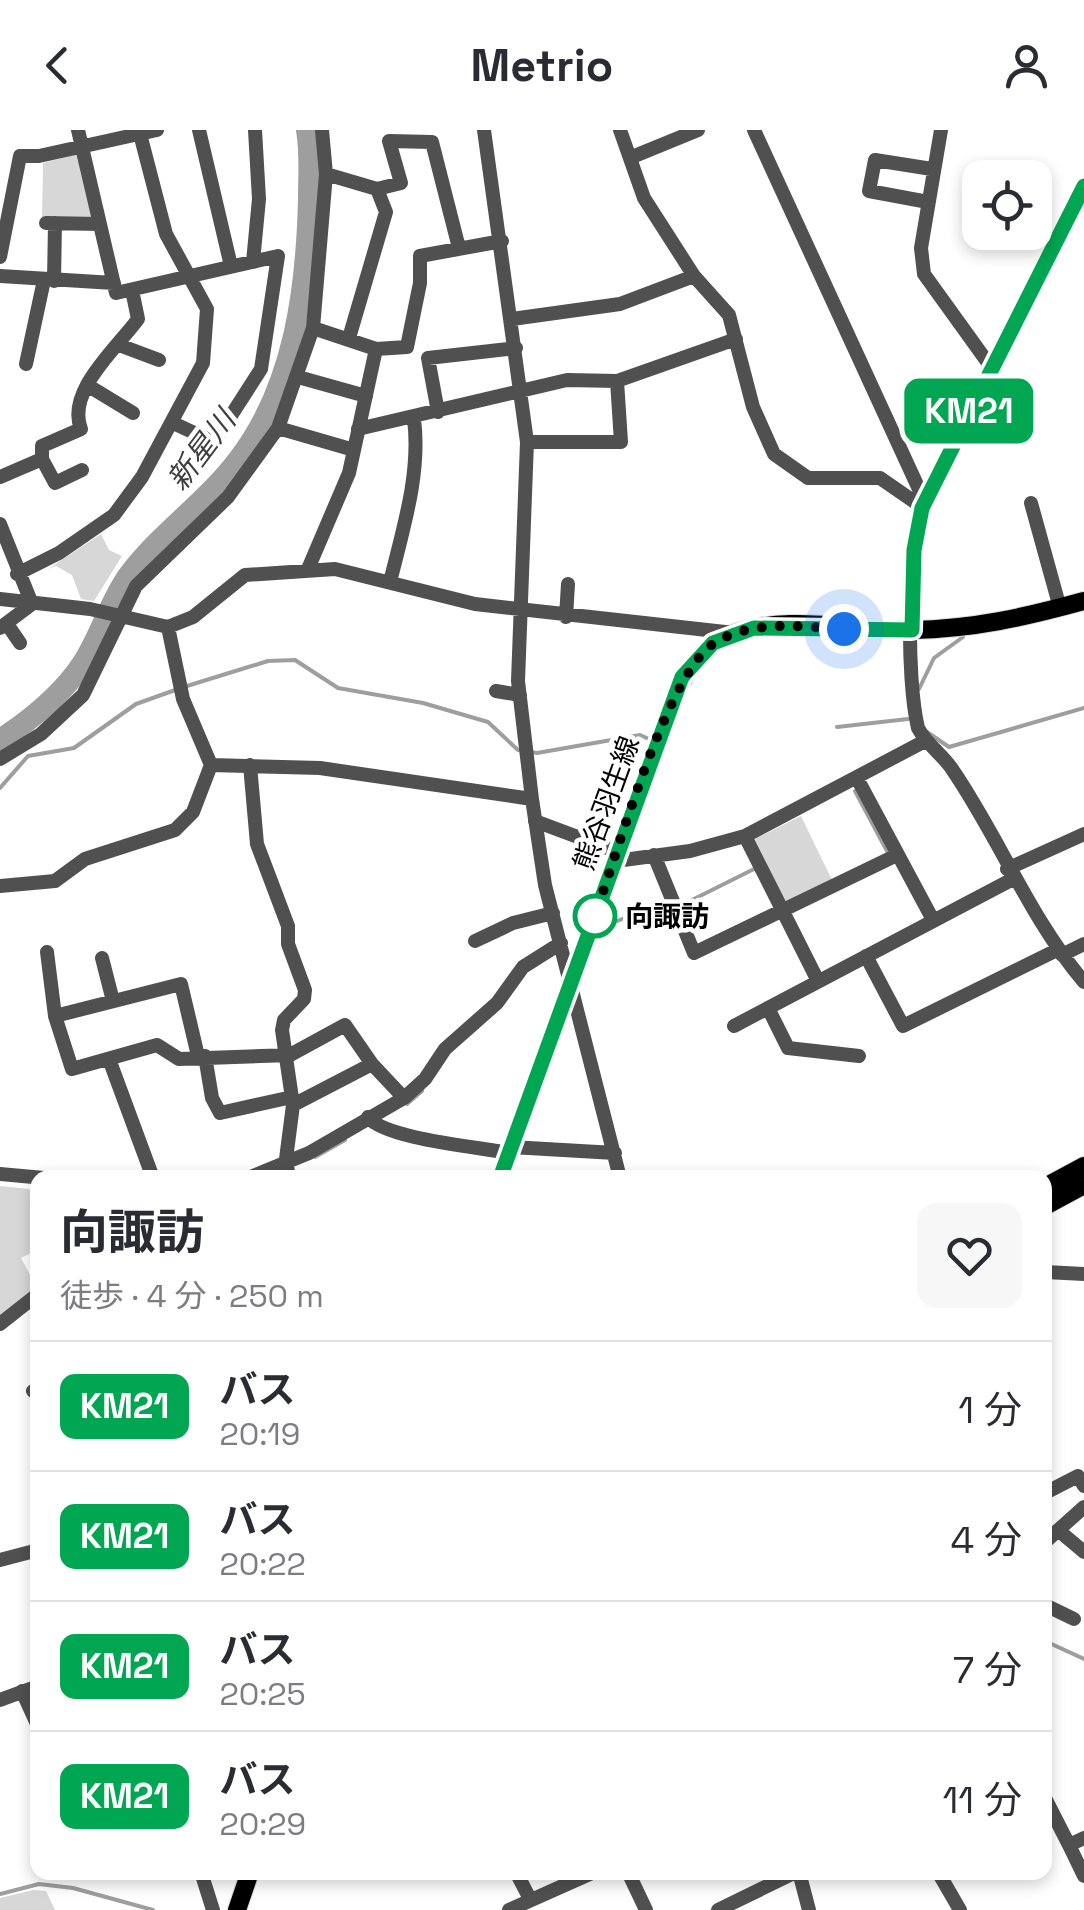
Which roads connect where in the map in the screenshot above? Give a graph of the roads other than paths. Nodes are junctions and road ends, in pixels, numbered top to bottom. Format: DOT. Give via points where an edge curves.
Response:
graph roads {
  1 [pos="78,130"];
  2 [pos="157,130"];
  3 [pos="199,130"];
  4 [pos="255,130"];
  5 [pos="322,130"];
  6 [pos="484,130"];
  7 [pos="620,130"];
  8 [pos="698,130"];
  9 [pos="754,130"];
  10 [pos="941,130"];
  11 [pos="139,132"];
  12 [pos="672,134"];
  13 [pos="82,147"];
  14 [pos="632,156"];
  15 [pos="932,169"];
  16 [pos="326,174"];
  17 [pos="1084,186"];
  18 [pos="377,189"];
  19 [pos="928,202"];
  20 [pos="100,224"];
  21 [pos="502,241"];
  22 [pos="459,248"];
  23 [pos="0,258"];
  24 [pos="253,262"];
  25 [pos="231,266"];
  26 [pos="0,276"];
  27 [pos="190,276"];
  28 [pos="694,276"];
  29 [pos="49,281"];
  30 [pos="114,283"];
  31 [pos="132,290"];
  32 [pos="512,319"];
  33 [pos="314,328"];
  34 [pos="349,338"];
  35 [pos="736,339"];
  36 [pos="119,345"];
  37 [pos="376,348"];
  38 [pos="516,348"];
  39 [pos="159,360"];
  40 [pos="26,364"];
  41 [pos="992,367"];
  42 [pos="298,377"];
  43 [pos="617,381"];
  44 [pos="87,385"];
  45 [pos="520,390"];
  46 [pos="366,396"];
  47 [pos="438,412"];
  48 [pos="133,413"];
  49 [pos="414,418"];
  50 [pos="173,423"];
  51 [pos="278,428"];
  52 [pos="358,429"];
  53 [pos="527,442"];
  54 [pos="354,450"];
  55 [pos="42,459"];
  56 [pos="82,470"];
  57 [pos="0,476"];
  58 [pos="1031,503"];
  59 [pos="923,504"];
  60 [pos="0,527"];
  61 [pos="308,569"];
  62 [pos="17,574"];
  63 [pos="390,582"];
  64 [pos="568,584"];
  65 [pos="0,599"];
  66 [pos="1084,601"];
  67 [pos="32,604"];
  68 [pos="1060,608"];
  69 [pos="523,612"];
  70 [pos="122,616"];
  71 [pos="566,617"];
  72 [pos="3,626"];
  73 [pos="168,627"];
  74 [pos="912,630"];
  75 [pos="734,633"];
  76 [pos="20,643"];
  77 [pos="496,690"];
  78 [pos="520,696"];
  79 [pos="925,741"];
  80 [pos="0,759"];
  81 [pos="211,765"];
  82 [pos="250,765"];
  83 [pos="858,780"];
  84 [pos="532,799"];
  85 [pos="535,820"];
  86 [pos="1084,834"];
  87 [pos="745,836"];
  88 [pos="897,855"];
  89 [pos="617,856"];
  90 [pos="654,856"];
  91 [pos="1010,874"];
  92 [pos="0,886"];
  93 [pos="782,911"];
  94 [pos="553,913"];
  95 [pos="934,920"];
  96 [pos="475,941"];
  97 [pos="562,942"];
  98 [pos="1084,944"];
  99 [pos="47,952"];
  100 [pos="1059,952"];
  101 [pos="866,956"];
  102 [pos="102,958"];
  103 [pos="571,979"];
  104 [pos="818,981"];
  105 [pos="1084,982"];
  106 [pos="112,1001"];
  107 [pos="768,1008"];
  108 [pos="54,1016"];
  109 [pos="734,1026"];
  110 [pos="283,1054"];
  111 [pos="201,1056"];
  112 [pos="859,1056"];
  113 [pos="109,1059"];
  114 [pos="372,1064"];
  115 [pos="404,1098"];
  116 [pos="293,1101"];
  117 [pos="368,1117"];
  118 [pos="510,1150"];
  119 [pos="616,1154"];
  120 [pos="286,1159"];
  121 [pos="1084,1166"];
  122 [pos="150,1170"];
  123 [pos="264,1170"];
  124 [pos="288,1170"];
  125 [pos="503,1170"];
  126 [pos="619,1170"];
  127 [pos="0,1174"];
  128 [pos="30,1177"];
  129 [pos="1052,1183"];
  130 [pos="1084,1185"];
  131 [pos="1052,1202"];
  132 [pos="1052,1272"];
  133 [pos="1084,1274"];
  134 [pos="30,1302"];
  135 [pos="0,1324"];
  136 [pos="1084,1486"];
  137 [pos="1052,1489"];
  138 [pos="1084,1507"];
  139 [pos="1058,1530"];
  140 [pos="1052,1536"];
  141 [pos="30,1552"];
  142 [pos="1084,1552"];
  143 [pos="0,1560"];
  144 [pos="1052,1608"];
  145 [pos="1074,1619"];
  146 [pos="30,1688"];
  147 [pos="22,1691"];
  148 [pos="0,1700"];
  149 [pos="30,1708"];
  150 [pos="1052,1812"];
  151 [pos="1084,1838"];
  152 [pos="1069,1845"];
  153 [pos="1084,1876"];
  154 [pos="204,1880"];
  155 [pos="247,1880"];
  156 [pos="520,1880"];
  157 [pos="570,1880"];
  158 [pos="632,1880"];
  159 [pos="782,1880"];
  160 [pos="800,1880"];
  161 [pos="943,1880"];
  162 [pos="528,1896"];
  163 [pos="724,1909"];
  164 [pos="213,1910"];
  165 [pos="237,1910"];
  166 [pos="509,1910"];
  167 [pos="646,1910"];
  168 [pos="808,1910"];
  169 [pos="960,1910"];
  1 -- 13 [label="street"];
  2 -- 11 [label="street"];
  3 -- 25 [label="street"];
  4 -- 24 [label="street" via="259,199"];
  5 -- 16 [label="street"];
  6 -- 21 [label="street"];
  7 -- 14 [label="street"];
  8 -- 12 [label="street"];
  9 -- 59 [label="street"];
  10 -- 15 [label="street"];
  11 -- 13 [label="street"];
  11 -- 27 [label="street" via="166,234"];
  12 -- 14 [label="street"];
  13 -- 20 [label="street"];
  13 -- 23 [label="street" via="20,156"];
  14 -- 28 [label="street" via="644,198"];
  15 -- 19 [label="street"];
  15 -- 19 [label="street" via="875,160 869,191"];
  16 -- 18 [label="street"];
  16 -- 33 [label="street"];
  17 -- 41 [label="street"];
  18 -- 22 [label="street" via="401,183 389,140 432,142"];
  18 -- 34 [label="street" via="386,212"];
  19 -- 41 [label="street" via="924,274"];
  20 -- 29 [label="street" via="50,223"];
  20 -- 30 [label="street"];
  21 -- 22 [label="street"];
  21 -- 32 [label="street"];
  22 -- 37 [label="street" via="420,256 406,347"];
  24 -- 25 [label="street"];
  24 -- 50 [label="street" via="278,256 261,368 214,442"];
  25 -- 27 [label="street"];
  26 -- 29 [label="street"];
  27 -- 31 [label="street"];
  27 -- 50 [label="street" via="207,308 209,331 203,363"];
  28 -- 32 [label="street" via="620,304"];
  28 -- 35 [label="street" via="718,298"];
  29 -- 30 [label="street"];
  29 -- 40 [label="street"];
  30 -- 31 [label="street" via="116,293"];
  31 -- 36 [label="street" via="138,319"];
  32 -- 38 [label="street"];
  33 -- 34 [label="street"];
  33 -- 42 [label="street"];
  34 -- 37 [label="street"];
  35 -- 43 [label="street"];
  35 -- 59 [label="street" via="753,407 774,454 808,478 880,478"];
  36 -- 39 [label="street"];
  36 -- 44 [label="street"];
  37 -- 46 [label="street"];
  38 -- 45 [label="street"];
  38 -- 47 [label="street" via="428,358"];
  41 -- 59 [label="street"];
  42 -- 46 [label="street"];
  42 -- 51 [label="street"];
  43 -- 45 [label="street" via="566,380"];
  43 -- 53 [label="street" via="621,442"];
  44 -- 48 [label="street"];
  44 -- 55 [label="street" via="78,400 81,429 42,446"];
  45 -- 47 [label="street"];
  45 -- 53 [label="street"];
  46 -- 52 [label="street"];
  47 -- 49 [label="street"];
  49 -- 52 [label="street"];
  49 -- 63 [label="street" via="407,512"];
  50 -- 62 [label="street" via="114,515"];
  51 -- 54 [label="street"];
  51 -- 70 [label="street" via="228,497 153,566"];
  52 -- 54 [label="street"];
  53 -- 69 [label="street"];
  54 -- 61 [label="street"];
  55 -- 56 [label="street" via="55,483"];
  55 -- 57 [label="street"];
  58 -- 68 [label="street"];
  59 -- 74 [label="street"];
  60 -- 62 [label="street"];
  61 -- 63 [label="street" via="335,568"];
  61 -- 73 [label="street" via="245,574 193,617"];
  62 -- 67 [label="street"];
  63 -- 69 [label="street"];
  64 -- 71 [label="street"];
  65 -- 67 [label="street"];
  66 -- 68 [label="main road, 熊谷羽生線"];
  67 -- 70 [label="street"];
  67 -- 72 [label="street"];
  68 -- 74 [label="main road, 熊谷羽生線" via="1006,623"];
  69 -- 71 [label="street"];
  69 -- 78 [label="street"];
  70 -- 73 [label="street"];
  70 -- 80 [label="street" via="83,695 41,734"];
  71 -- 75 [label="street"];
  72 -- 76 [label="street"];
  73 -- 81 [label="street" via="183,699"];
  74 -- 75 [label="main road, 熊谷羽生線" via="772,626"];
  74 -- 79 [label="street" via="914,710"];
  75 -- 89 [label="main road, 熊谷羽生線" via="713,643 682,677"];
  77 -- 78 [label="street"];
  78 -- 84 [label="street"];
  79 -- 83 [label="street"];
  79 -- 91 [label="street" via="951,767"];
  81 -- 82 [label="street"];
  81 -- 92 [label="street" via="192,812 175,830 85,859 55,881"];
  82 -- 84 [label="street" via="320,768"];
  82 -- 110 [label="street" via="258,844 304,990 284,1020"];
  83 -- 87 [label="street"];
  83 -- 88 [label="street"];
  84 -- 85 [label="street"];
  85 -- 89 [label="street"];
  85 -- 94 [label="street"];
  86 -- 91 [label="street"];
  87 -- 90 [label="street"];
  87 -- 93 [label="street"];
  88 -- 93 [label="street"];
  88 -- 95 [label="street"];
  89 -- 90 [label="street"];
  89 -- 103 [label="main road, 熊谷羽生線"];
  90 -- 93 [label="street" via="694,953"];
  91 -- 95 [label="street"];
  91 -- 100 [label="street"];
  93 -- 104 [label="street"];
  94 -- 96 [label="street" via="513,922"];
  94 -- 97 [label="street"];
  95 -- 101 [label="street"];
  97 -- 103 [label="street"];
  97 -- 115 [label="street" via="523,967 498,1004"];
  98 -- 100 [label="street"];
  99 -- 108 [label="street"];
  100 -- 101 [label="street" via="903,1026"];
  100 -- 105 [label="street"];
  101 -- 104 [label="street"];
  102 -- 106 [label="street"];
  103 -- 118 [label="main road, 熊谷羽生線"];
  103 -- 119 [label="street"];
  104 -- 107 [label="street"];
  106 -- 108 [label="street"];
  106 -- 111 [label="street" via="181,984"];
  107 -- 109 [label="street"];
  107 -- 112 [label="street" via="788,1048"];
  108 -- 113 [label="street" via="72,1069"];
  110 -- 111 [label="street"];
  110 -- 114 [label="street" via="345,1025"];
  110 -- 116 [label="street"];
  111 -- 113 [label="street" via="178,1059 157,1045"];
  111 -- 116 [label="street" via="220,1113"];
  113 -- 122 [label="street"];
  114 -- 115 [label="street"];
  114 -- 116 [label="street"];
  115 -- 117 [label="street"];
  116 -- 120 [label="street"];
  117 -- 118 [label="street" via="394,1131"];
  117 -- 120 [label="street" via="309,1153"];
  118 -- 119 [label="street"];
  118 -- 125 [label="main road, 熊谷羽生線"];
  119 -- 126 [label="street"];
  120 -- 123 [label="street"];
  120 -- 124 [label="street"];
  121 -- 129 [label="main road"];
  127 -- 128 [label="street"];
  130 -- 131 [label="main road"];
  132 -- 133 [label="street"];
  134 -- 135 [label="street"];
  136 -- 137 [label="street" via="1078,1476"];
  138 -- 139 [label="street"];
  139 -- 140 [label="street"];
  139 -- 142 [label="street"];
  141 -- 143 [label="street"];
  144 -- 145 [label="street"];
  146 -- 147 [label="street"];
  147 -- 148 [label="street"];
  147 -- 149 [label="street"];
  150 -- 152 [label="street"];
  151 -- 152 [label="street"];
  152 -- 153 [label="street"];
  154 -- 164 [label="street"];
  155 -- 165 [label="main road"];
  156 -- 162 [label="street"];
  157 -- 162 [label="street"];
  158 -- 167 [label="street"];
  159 -- 163 [label="street"];
  160 -- 168 [label="street"];
  161 -- 169 [label="street"];
  162 -- 166 [label="street"];
}
